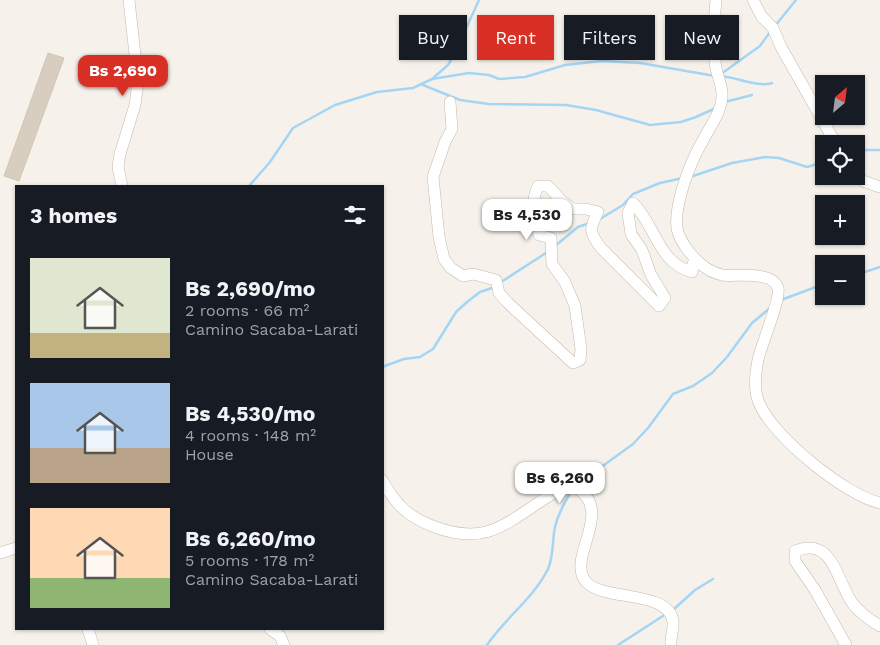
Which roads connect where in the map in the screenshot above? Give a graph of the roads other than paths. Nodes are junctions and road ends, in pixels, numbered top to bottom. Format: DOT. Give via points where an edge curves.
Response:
graph roads {
  1 [pos="129,0"];
  2 [pos="716,0"];
  3 [pos="753,0"];
  4 [pos="450,102"];
  5 [pos="831,135"];
  6 [pos="865,182"];
  7 [pos="122,185"];
  8 [pos="880,187"];
  9 [pos="700,264"];
  10 [pos="384,484"];
  11 [pos="880,504"];
  12 [pos="15,548"];
  13 [pos="0,553"];
  14 [pos="880,626"];
  15 [pos="88,630"];
  16 [pos="271,630"];
  17 [pos="93,645"];
  18 [pos="284,645"];
  19 [pos="671,645"];
  20 [pos="846,645"];
  1 -- 7 [label="street" via="138,82 118,166"];
  2 -- 9 [label="street" via="714,52 722,98 685,184 677,214 678,230 684,244"];
  3 -- 5 [label="street" via="762,17 773,28"];
  4 -- 9 [label="street" via="452,129 433,177 444,260 462,276 473,274 496,280 499,293 508,304 573,363 580,360 581,349 575,306 565,282 552,264 551,238 539,235 533,218 533,198 538,186 548,186 573,209 598,212 591,227 593,237 659,306 665,298 632,234 628,213 633,203 642,212 658,244 680,269 692,272 693,264"];
  6 -- 8 [label="street"];
  9 -- 11 [label="street" via="720,274 761,276 774,282 778,288 778,299 763,342 756,379 760,405 769,421 830,478 853,493"];
  10 -- 19 [label="street" via="394,501 409,513 452,534 489,532 558,490 576,487 585,492 590,501 590,533 581,561 580,571 584,580 594,587 650,600 662,606 673,622"];
  12 -- 13 [label="street"];
  14 -- 20 [label="street" via="853,604 830,558 818,549 807,547 795,551 795,561 816,590"];
  15 -- 17 [label="street"];
  16 -- 18 [label="street" via="280,636"];
}
